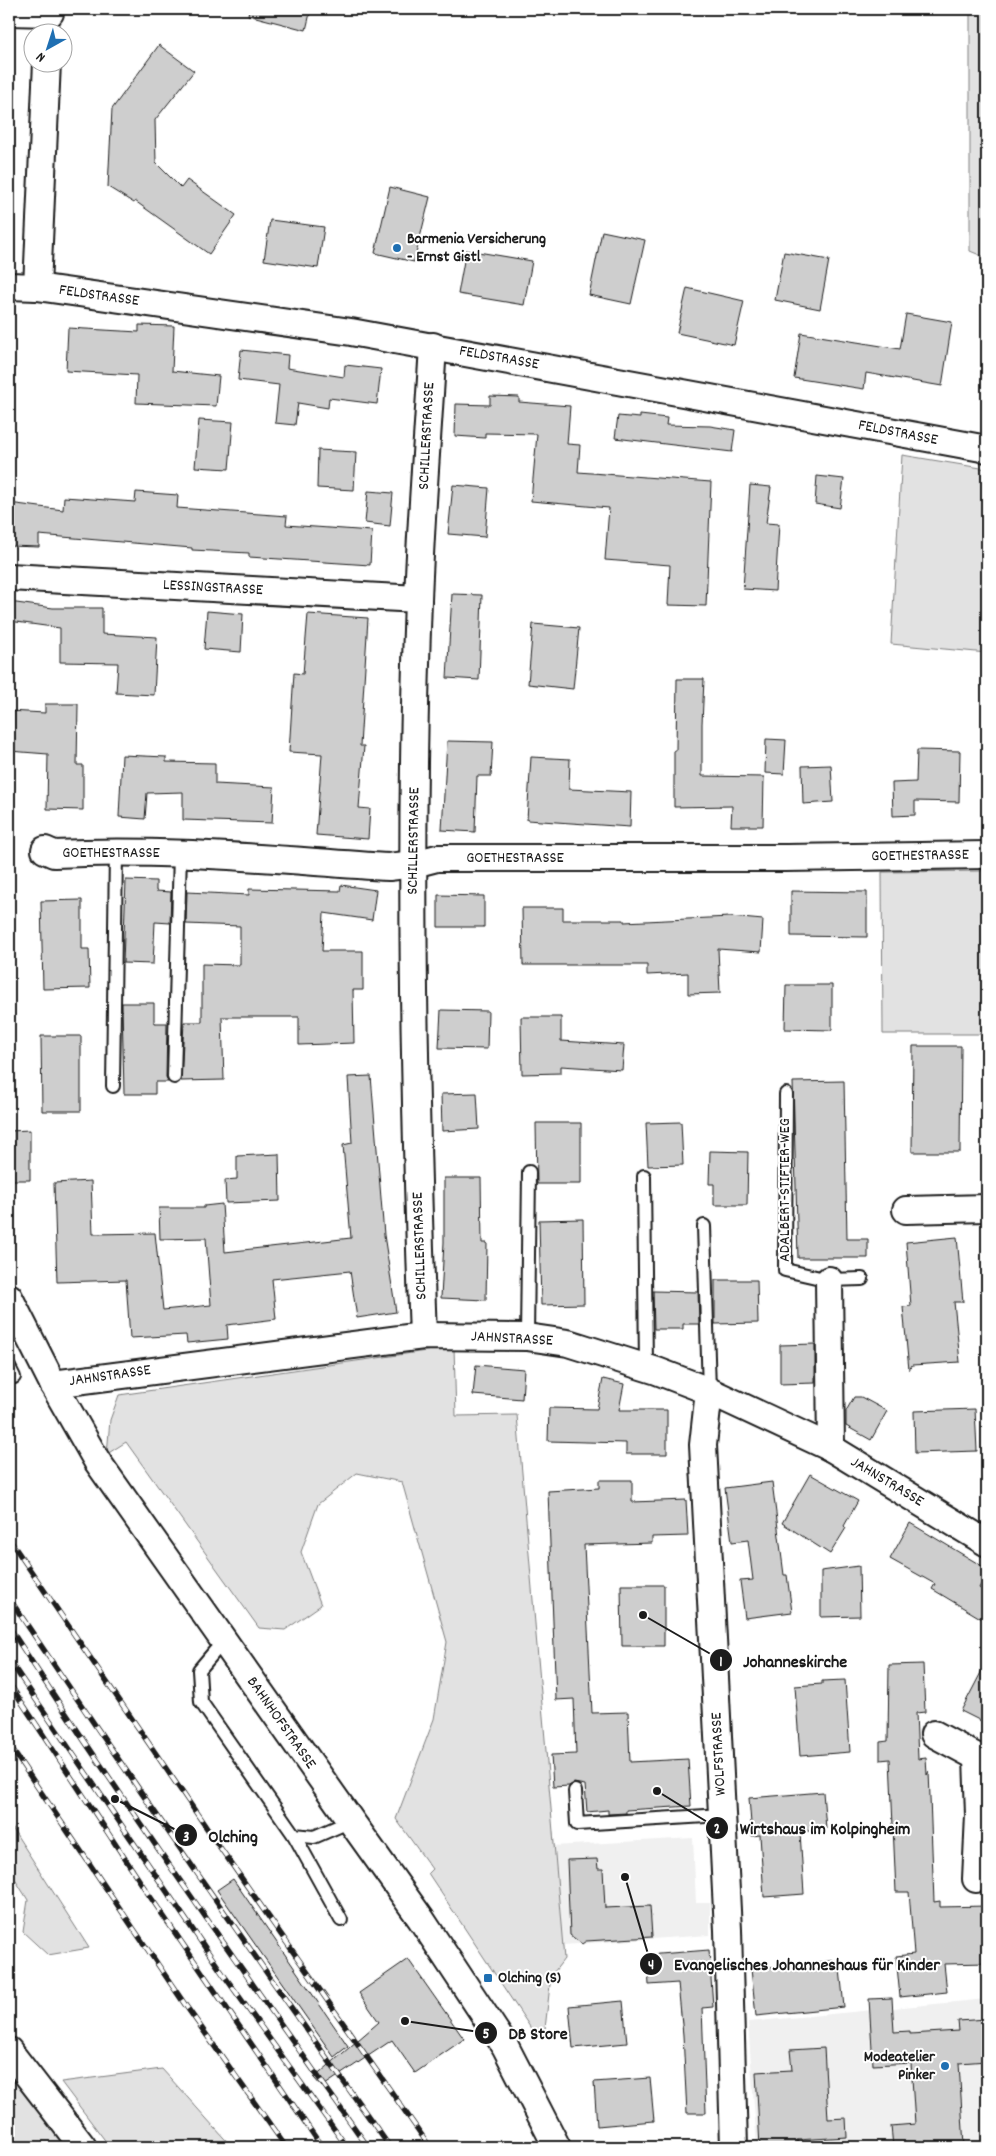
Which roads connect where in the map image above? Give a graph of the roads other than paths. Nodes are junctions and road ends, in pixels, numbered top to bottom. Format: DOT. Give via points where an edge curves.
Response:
graph roads {
  1 [pos="9,12"];
  2 [pos="50,18"];
  3 [pos="47,72"];
  4 [pos="9,286"];
  5 [pos="37,287"];
  6 [pos="433,346"];
  7 [pos="987,449"];
  8 [pos="9,577"];
  9 [pos="418,599"];
  10 [pos="45,850"];
  11 [pos="116,851"];
  12 [pos="180,854"];
  13 [pos="987,855"];
  14 [pos="414,864"];
  15 [pos="174,1077"];
  16 [pos="113,1086"];
  17 [pos="786,1094"];
  18 [pos="528,1172"];
  19 [pos="644,1176"];
  20 [pos="987,1208"];
  21 [pos="906,1210"];
  22 [pos="704,1226"];
  23 [pos="862,1279"];
  24 [pos="829,1280"];
  25 [pos="9,1297"];
  26 [pos="423,1336"];
  27 [pos="528,1337"];
  28 [pos="646,1368"];
  29 [pos="53,1384"];
  30 [pos="709,1390"];
  31 [pos="831,1448"];
  32 [pos="987,1543"];
  33 [pos="226,1643"];
  34 [pos="934,1734"];
  35 [pos="982,1761"];
  36 [pos="575,1792"];
  37 [pos="722,1815"];
  38 [pos="351,1821"];
  39 [pos="294,1835"];
  40 [pos="976,1881"];
  41 [pos="341,1920"];
  42 [pos="9,2050"];
  43 [pos="83,2147"];
  44 [pos="557,2147"];
  45 [pos="734,2147"];
  1 -- 2 [label="street"];
  3 -- 5 [label="street"];
  4 -- 5 [label="street, FELDSTRASSE"];
  5 -- 6 [label="street, FELDSTRASSE"];
  6 -- 7 [label="street, FELDSTRASSE"];
  6 -- 9 [label="street, SCHILLERSTRASSE"];
  8 -- 9 [label="street, LESSINGSTRASSE"];
  9 -- 14 [label="street, SCHILLERSTRASSE"];
  10 -- 11 [label="street, GOETHESTRASSE" via="54,854"];
  11 -- 12 [label="street, GOETHESTRASSE"];
  11 -- 16 [label="lane"];
  12 -- 14 [label="street, GOETHESTRASSE" via="389,867"];
  12 -- 15 [label="lane"];
  13 -- 14 [label="street, GOETHESTRASSE" via="437,858"];
  14 -- 26 [label="street, SCHILLERSTRASSE" via="415,1127"];
  17 -- 24 [label="lane, ADALBERT-STIFTER-WEG" via="785,1270"];
  18 -- 27 [label="lane"];
  19 -- 28 [label="lane"];
  20 -- 21 [label="street"];
  22 -- 30 [label="lane"];
  23 -- 24 [label="lane, ADALBERT-STIFTER-WEG"];
  24 -- 31 [label="street"];
  25 -- 29 [label="street, BAHNHOFSTRASSE"];
  26 -- 27 [label="street, JAHNSTRASSE"];
  26 -- 29 [label="street, JAHNSTRASSE"];
  27 -- 28 [label="street, JAHNSTRASSE" via="568,1343"];
  28 -- 30 [label="street, JAHNSTRASSE"];
  29 -- 33 [label="street, BAHNHOFSTRASSE" via="98,1460"];
  30 -- 31 [label="street, JAHNSTRASSE"];
  30 -- 37 [label="street, WOLFSTRASSE" via="703,1445"];
  31 -- 32 [label="street, JAHNSTRASSE"];
  33 -- 38 [label="street, BAHNHOFSTRASSE"];
  33 -- 39 [label="lane" via="199,1670 201,1702"];
  34 -- 35 [label="street"];
  35 -- 40 [label="street"];
  36 -- 37 [label="lane" via="577,1824"];
  37 -- 45 [label="street, WOLFSTRASSE"];
  38 -- 39 [label="lane" via="314,1837"];
  38 -- 44 [label="street, BAHNHOFSTRASSE" via="422,1919 505,2046"];
  39 -- 41 [label="lane"];
  42 -- 43 [label="street"];
}
